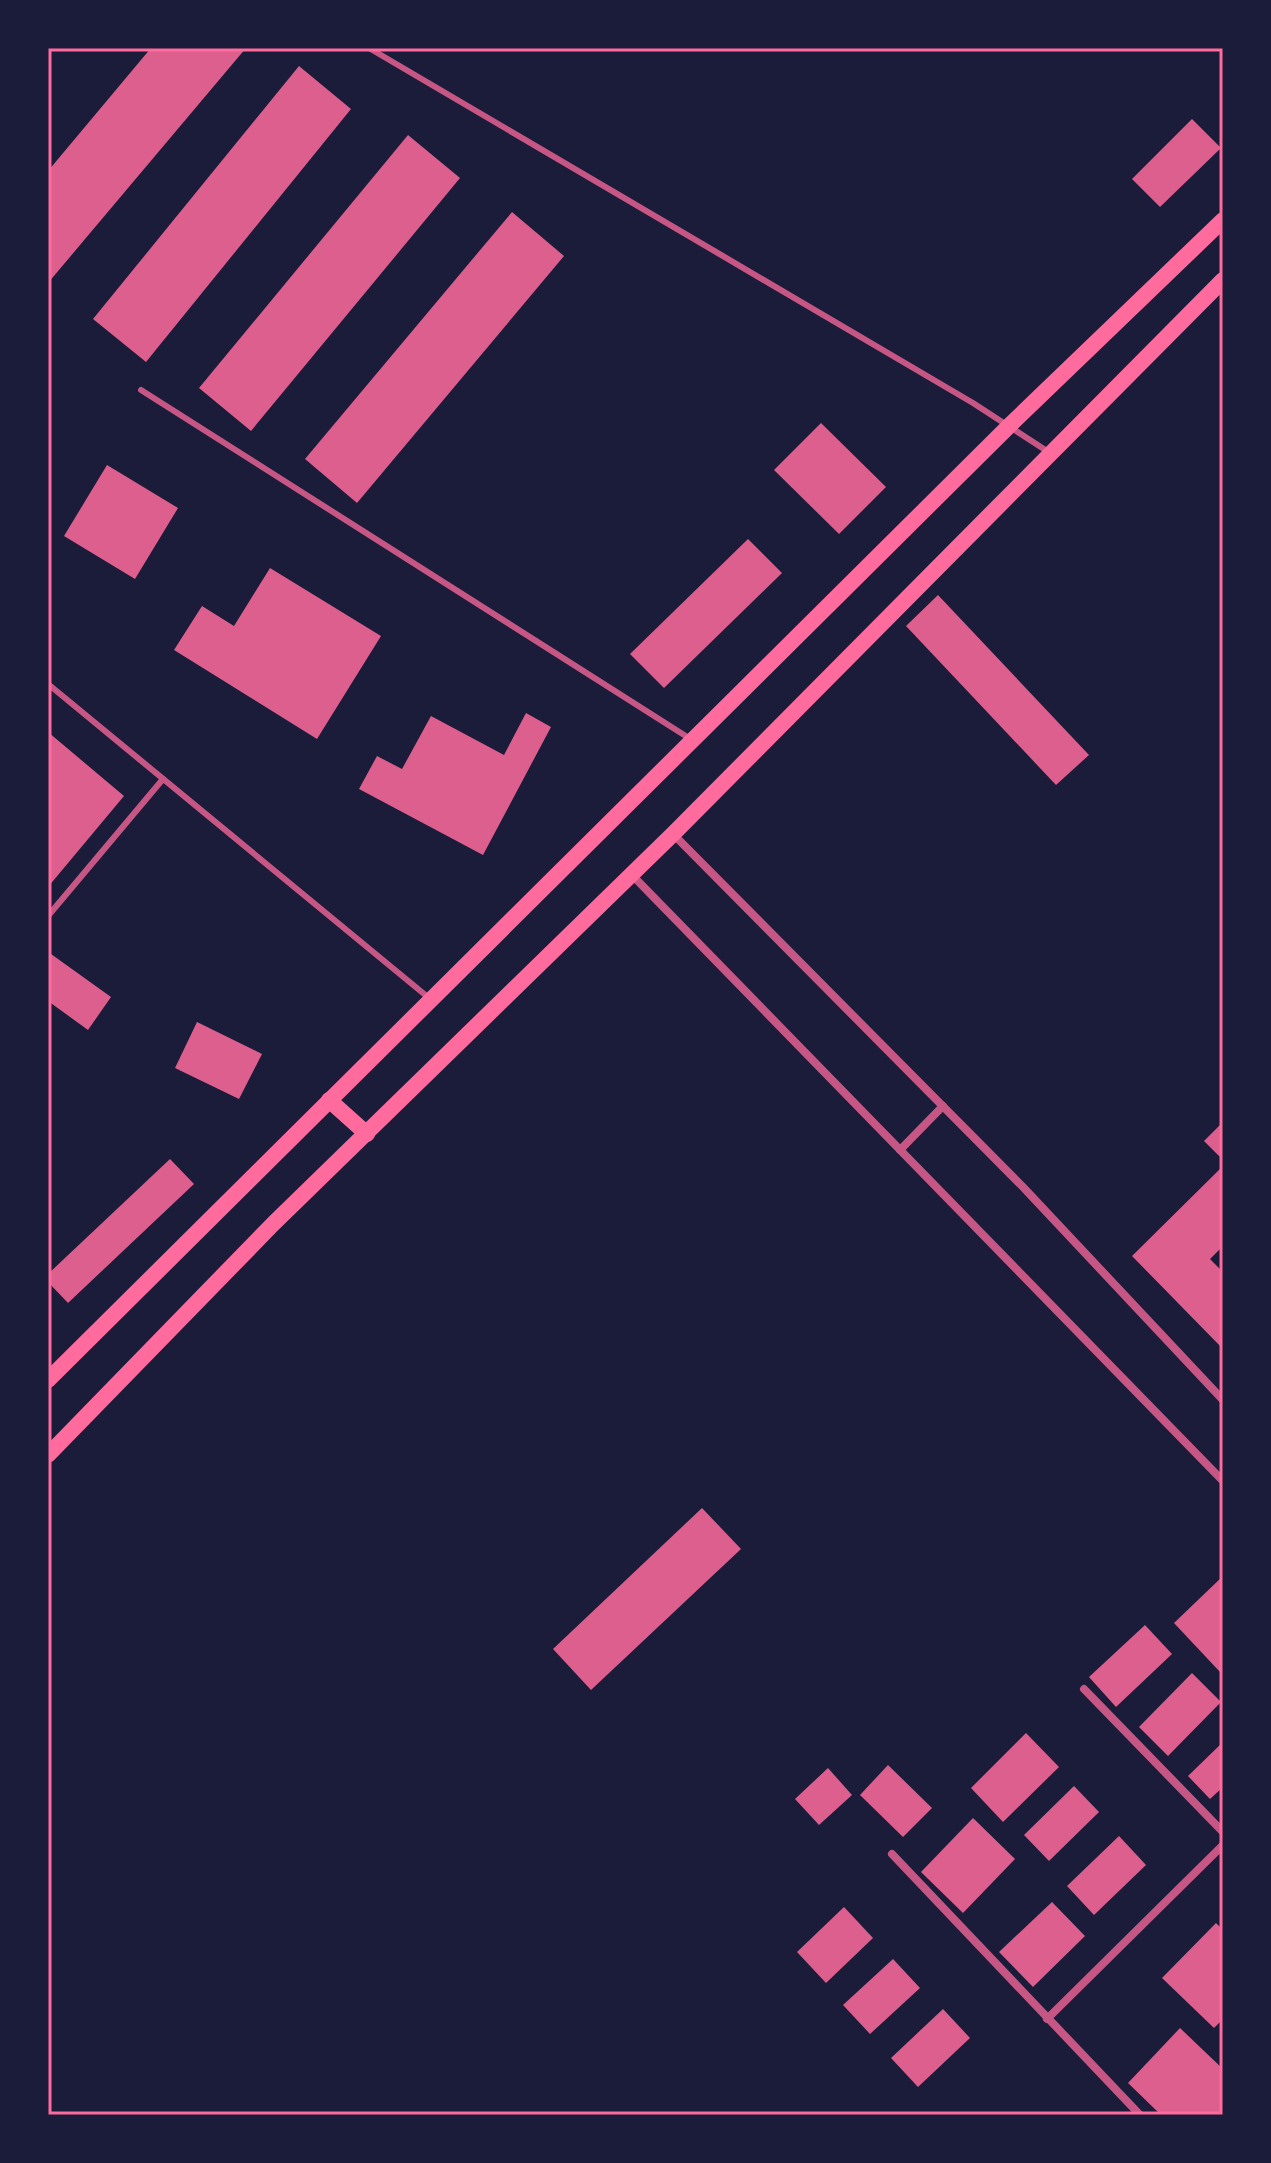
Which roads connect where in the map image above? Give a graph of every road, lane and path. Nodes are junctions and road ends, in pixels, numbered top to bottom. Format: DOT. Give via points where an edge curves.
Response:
graph roads {
  1 [pos="369,48"];
  2 [pos="1223,220"];
  3 [pos="1223,280"];
  4 [pos="141,390"];
  5 [pos="1010,425"];
  6 [pos="1051,453"];
  7 [pos="48,684"];
  8 [pos="693,740"];
  9 [pos="163,779"];
  10 [pos="673,834"];
  11 [pos="632,875"];
  12 [pos="48,916"];
  13 [pos="432,1000"];
  14 [pos="329,1100"];
  15 [pos="943,1106"];
  16 [pos="367,1134"];
  17 [pos="900,1150"];
  18 [pos="48,1380"];
  19 [pos="1223,1400"];
  20 [pos="48,1455"];
  21 [pos="1221,1477"];
  22 [pos="1084,1689"];
  23 [pos="1223,1832"];
  24 [pos="1223,1845"];
  25 [pos="892,1854"];
  26 [pos="1047,2019"];
  27 [pos="1140,2115"];
  1 -- 5 [label="lane"];
  2 -- 5 [label="main road"];
  3 -- 6 [label="main road"];
  4 -- 8 [label="lane"];
  5 -- 6 [label="lane"];
  5 -- 8 [label="main road"];
  6 -- 10 [label="main road"];
  7 -- 9 [label="lane"];
  8 -- 13 [label="main road"];
  9 -- 12 [label="lane"];
  9 -- 13 [label="lane"];
  10 -- 11 [label="main road"];
  10 -- 15 [label="street"];
  11 -- 16 [label="main road"];
  11 -- 17 [label="street"];
  13 -- 14 [label="main road"];
  14 -- 16 [label="main road"];
  14 -- 18 [label="main road"];
  15 -- 17 [label="street"];
  15 -- 19 [label="street"];
  16 -- 20 [label="main road"];
  17 -- 21 [label="street"];
  22 -- 23 [label="street"];
  24 -- 26 [label="street"];
  25 -- 26 [label="street"];
  26 -- 27 [label="street"];
}
